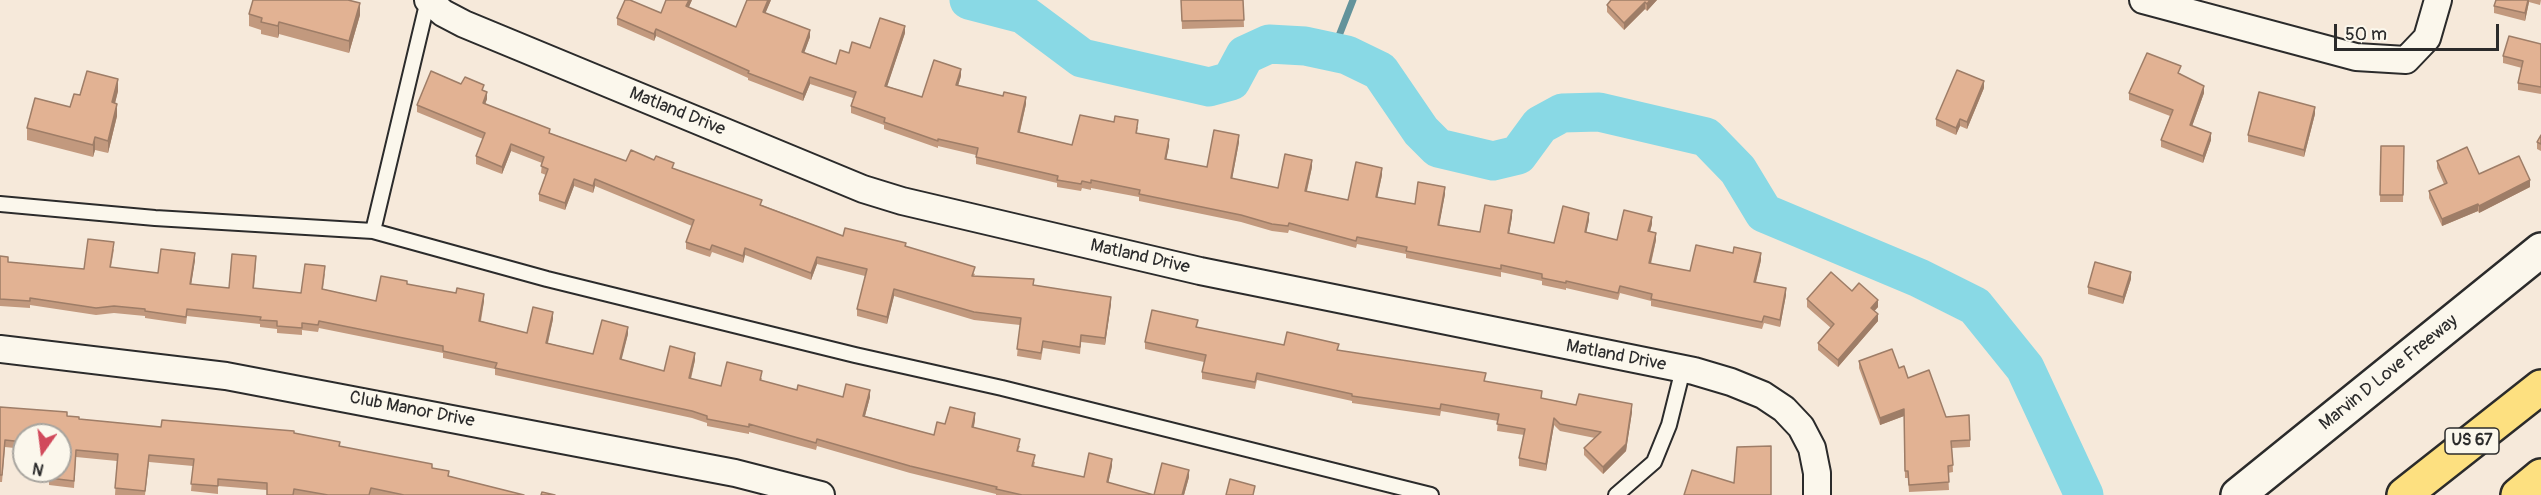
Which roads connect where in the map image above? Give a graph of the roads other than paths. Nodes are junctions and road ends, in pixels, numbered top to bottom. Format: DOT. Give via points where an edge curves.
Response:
graph roads {
  1 [pos="428,0"];
  2 [pos="2143,0"];
  3 [pos="2438,0"];
  4 [pos="0,204"];
  5 [pos="373,231"];
  6 [pos="2541,250"];
  7 [pos="0,349"];
  8 [pos="1683,369"];
  9 [pos="2541,387"];
  10 [pos="2541,476"];
  11 [pos="820,495"];
  12 [pos="1431,495"];
  13 [pos="1616,495"];
  14 [pos="1817,495"];
  15 [pos="2238,495"];
  16 [pos="2404,495"];
  17 [pos="2518,495"];
  1 -- 5 [label="lane"];
  1 -- 8 [label="street, Matland Drive" via="464,24 863,189 902,201 1200,271"];
  2 -- 3 [label="street" via="2356,57 2406,60 2427,38"];
  4 -- 5 [label="lane"];
  5 -- 12 [label="lane" via="547,279"];
  6 -- 15 [label="main road, Marvin D Love Freeway"];
  7 -- 11 [label="street, Club Manor Drive" via="226,376 723,471"];
  8 -- 13 [label="lane" via="1669,425 1654,462"];
  8 -- 14 [label="street, Matland Drive" via="1731,382 1784,409 1801,427 1812,448"];
  9 -- 16 [label="highway, US 67"];
  10 -- 17 [label="highway"];
}
